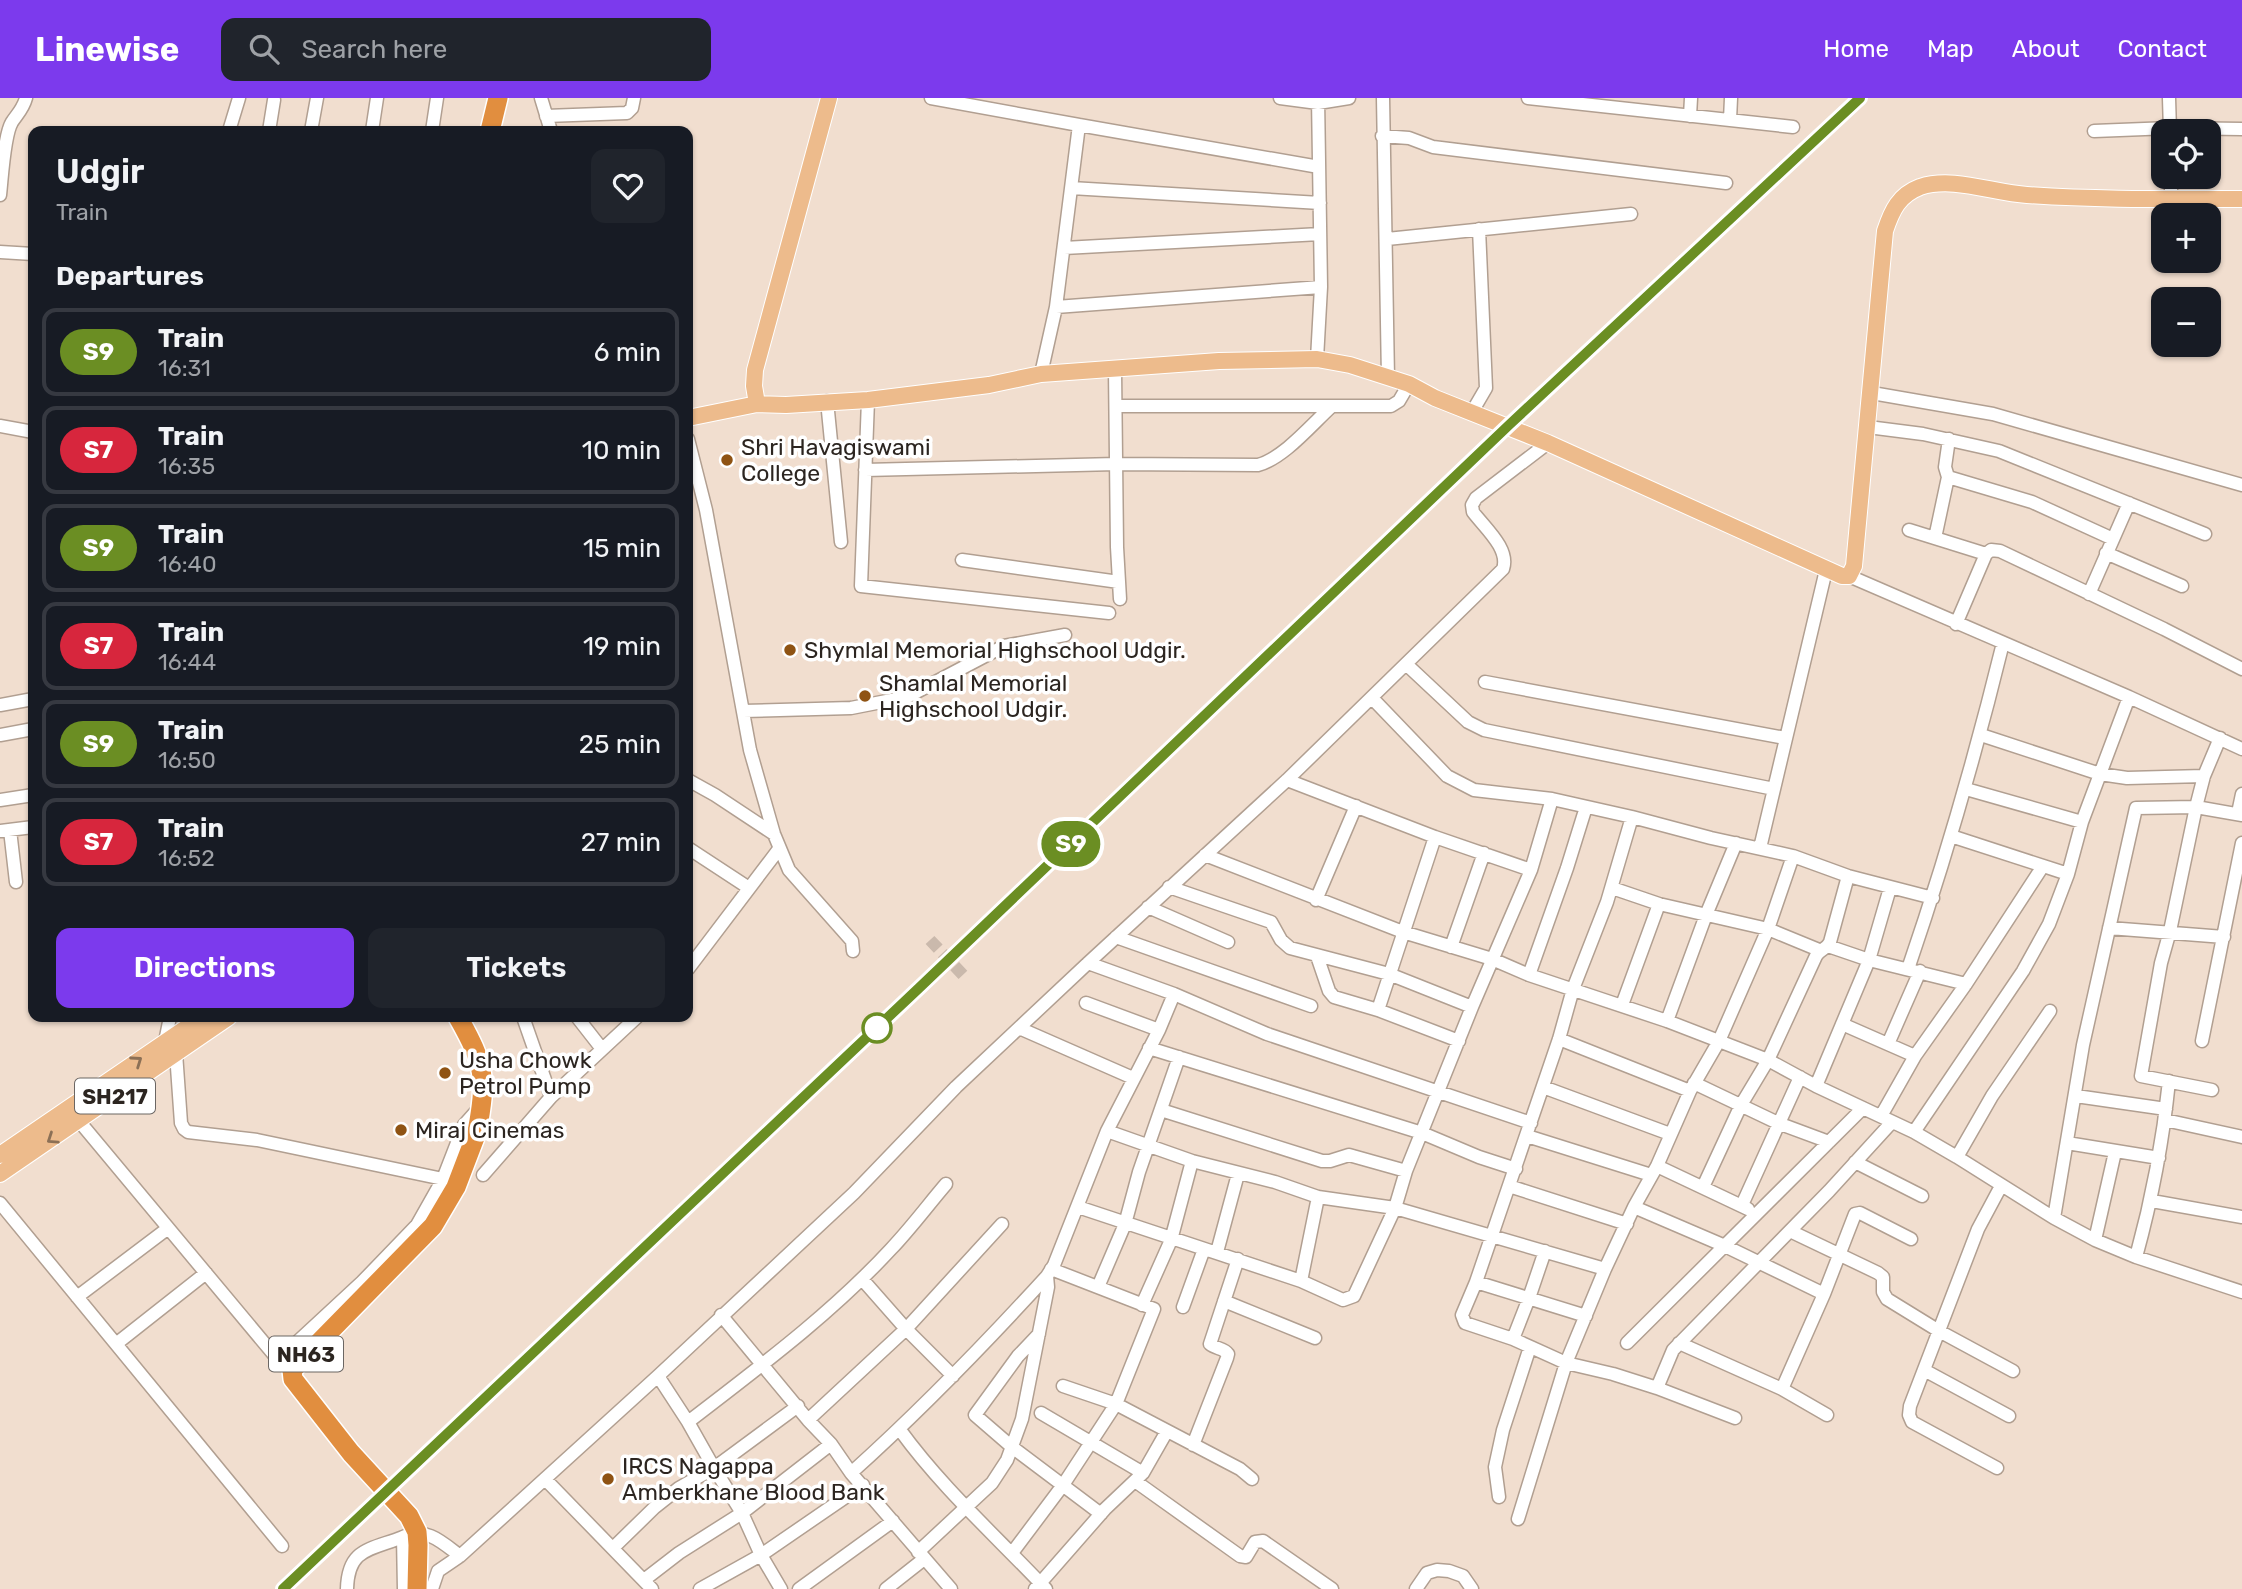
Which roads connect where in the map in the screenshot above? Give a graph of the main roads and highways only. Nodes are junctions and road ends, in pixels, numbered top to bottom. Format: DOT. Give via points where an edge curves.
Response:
graph roads {
  1 [pos="498,98"];
  2 [pos="507,98"];
  3 [pos="829,98"];
  4 [pos="490,126"];
  5 [pos="501,126"];
  6 [pos="2242,199"];
  7 [pos="757,404"];
  8 [pos="693,417"];
  9 [pos="197,1022"];
  10 [pos="219,1022"];
  11 [pos="461,1022"];
  12 [pos="170,1047"];
  13 [pos="0,1155"];
  14 [pos="0,1174"];
  15 [pos="417,1589"];
  1 -- 4 [label="highway"];
  2 -- 5 [label="highway"];
  3 -- 7 [label="main road" via="755,370"];
  6 -- 7 [label="main road" via="2024,195 1948,183 1905,194 1892,209 1885,230 1854,566 1849,576 1826,570 1409,384 1317,359 1041,374 868,400"];
  7 -- 8 [label="main road"];
  9 -- 12 [label="main road, SH217"];
  10 -- 12 [label="main road, SH217"];
  11 -- 15 [label="highway, NH63, bridge" via="476,1048 484,1079 477,1132 456,1187 433,1226 292,1370 293,1379 351,1453 409,1516 417,1532"];
  13 -- 12 [label="main road, SH217, one-way"];
  12 -- 14 [label="main road, SH217, one-way" via="79,1121"];
}
